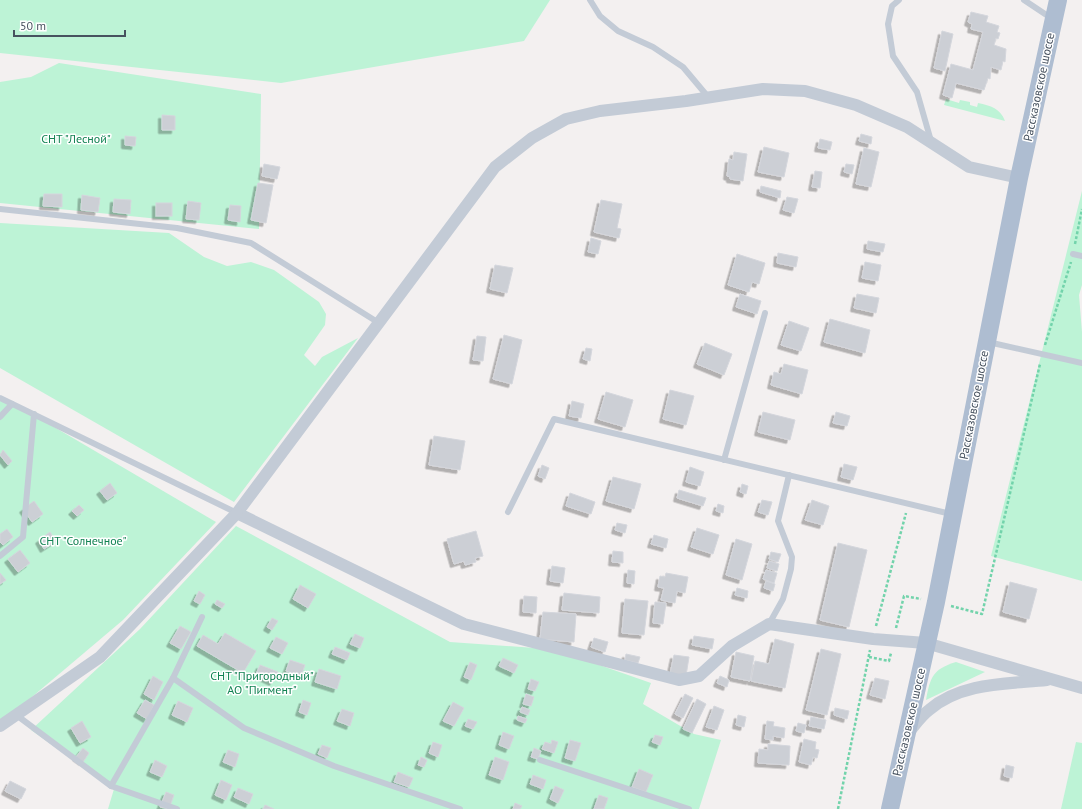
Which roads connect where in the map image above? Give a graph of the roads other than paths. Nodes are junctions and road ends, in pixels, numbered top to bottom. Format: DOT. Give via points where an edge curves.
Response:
graph roads {
  1 [pos="590,0"];
  2 [pos="899,0"];
  3 [pos="1024,0"];
  4 [pos="1058,0"];
  5 [pos="1054,19"];
  6 [pos="709,98"];
  7 [pos="932,143"];
  8 [pos="1019,178"];
  9 [pos="0,209"];
  10 [pos="1073,254"];
  11 [pos="1082,256"];
  12 [pos="766,313"];
  13 [pos="379,323"];
  14 [pos="986,341"];
  15 [pos="1082,363"];
  16 [pos="0,398"];
  17 [pos="12,404"];
  18 [pos="34,414"];
  19 [pos="0,417"];
  20 [pos="724,460"];
  21 [pos="789,475"];
  22 [pos="508,512"];
  23 [pos="237,513"];
  24 [pos="953,515"];
  25 [pos="0,556"];
  26 [pos="202,617"];
  27 [pos="770,624"];
  28 [pos="926,643"];
  29 [pos="173,678"];
  30 [pos="1055,680"];
  31 [pos="1082,688"];
  32 [pos="15,714"];
  33 [pos="0,726"];
  34 [pos="906,735"];
  35 [pos="540,760"];
  36 [pos="111,786"];
  37 [pos="177,809"];
  38 [pos="460,809"];
  39 [pos="689,809"];
  40 [pos="890,809"];
  1 -- 6 [label="lane" via="600,16 618,31 653,47 683,66"];
  2 -- 7 [label="lane" via="892,6 888,24 893,56 918,92"];
  3 -- 5 [label="lane"];
  4 -- 5 [label="main road, Рассказовское шоссе"];
  5 -- 8 [label="main road, Рассказовское шоссе"];
  6 -- 7 [label="street" via="764,89 805,91 856,105 907,127"];
  6 -- 13 [label="street" via="600,111 566,119 532,138 495,167"];
  7 -- 8 [label="street" via="969,167"];
  8 -- 14 [label="main road, Рассказовское шоссе"];
  9 -- 13 [label="lane" via="178,228 251,243"];
  10 -- 11 [label="lane"];
  12 -- 20 [label="lane"];
  13 -- 23 [label="street"];
  14 -- 15 [label="lane"];
  14 -- 24 [label="main road, Рассказовское шоссе"];
  16 -- 17 [label="lane"];
  17 -- 18 [label="lane"];
  17 -- 19 [label="lane"];
  18 -- 23 [label="lane"];
  18 -- 25 [label="lane" via="23,537"];
  20 -- 21 [label="lane"];
  20 -- 22 [label="lane" via="554,419"];
  21 -- 24 [label="lane"];
  21 -- 27 [label="lane" via="778,521 792,557 791,569 783,599"];
  23 -- 27 [label="street" via="464,624 679,680 699,676 732,646"];
  23 -- 32 [label="street" via="100,657"];
  24 -- 28 [label="main road, Рассказовское шоссе"];
  26 -- 29 [label="lane"];
  27 -- 28 [label="street" via="873,639"];
  28 -- 30 [label="street"];
  28 -- 34 [label="main road, Рассказовское шоссе"];
  29 -- 36 [label="lane"];
  29 -- 38 [label="lane" via="244,728 334,766"];
  30 -- 31 [label="street"];
  30 -- 34 [label="street" via="973,688 949,697 929,709"];
  32 -- 33 [label="street"];
  32 -- 36 [label="lane"];
  34 -- 40 [label="main road, Рассказовское шоссе"];
  35 -- 39 [label="lane"];
  36 -- 37 [label="lane"];
}
